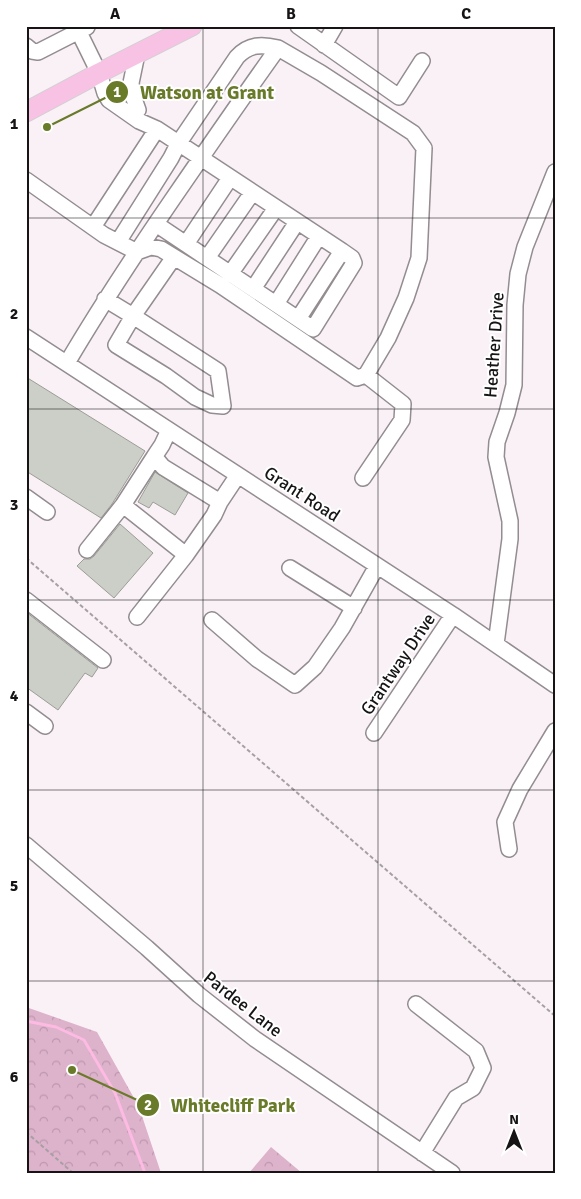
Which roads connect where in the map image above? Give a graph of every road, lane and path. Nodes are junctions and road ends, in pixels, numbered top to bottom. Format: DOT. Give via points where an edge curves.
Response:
graph roads {
  1 [pos="192,26"];
  2 [pos="298,26"];
  3 [pos="335,26"];
  4 [pos="81,28"];
  5 [pos="324,45"];
  6 [pos="26,46"];
  7 [pos="278,48"];
  8 [pos="137,54"];
  9 [pos="422,61"];
  10 [pos="99,73"];
  11 [pos="138,110"];
  12 [pos="26,112"];
  13 [pos="157,129"];
  14 [pos="178,144"];
  15 [pos="200,159"];
  16 [pos="555,172"];
  17 [pos="230,178"];
  18 [pos="26,180"];
  19 [pos="252,192"];
  20 [pos="276,208"];
  21 [pos="297,222"];
  22 [pos="156,224"];
  23 [pos="93,227"];
  24 [pos="319,236"];
  25 [pos="118,242"];
  26 [pos="186,244"];
  27 [pos="137,252"];
  28 [pos="174,257"];
  29 [pos="207,258"];
  30 [pos="230,274"];
  31 [pos="253,289"];
  32 [pos="105,300"];
  33 [pos="276,304"];
  34 [pos="133,316"];
  35 [pos="26,337"];
  36 [pos="67,363"];
  37 [pos="366,375"];
  38 [pos="169,430"];
  39 [pos="154,458"];
  40 [pos="238,475"];
  41 [pos="363,478"];
  42 [pos="26,497"];
  43 [pos="220,502"];
  44 [pos="122,505"];
  45 [pos="47,512"];
  46 [pos="87,550"];
  47 [pos="186,555"];
  48 [pos="26,558"];
  49 [pos="378,566"];
  50 [pos="290,568"];
  51 [pos="26,600"];
  52 [pos="354,608"];
  53 [pos="453,616"];
  54 [pos="137,617"];
  55 [pos="212,620"];
  56 [pos="496,644"];
  57 [pos="103,660"];
  58 [pos="555,685"];
  59 [pos="26,712"];
  60 [pos="45,726"];
  61 [pos="555,731"];
  62 [pos="374,733"];
  63 [pos="26,845"];
  64 [pos="509,849"];
  65 [pos="416,1004"];
  66 [pos="555,1016"];
  67 [pos="26,1132"];
  68 [pos="422,1153"];
  69 [pos="73,1173"];
  70 [pos="452,1173"];
  1 -- 8 [label="main road"];
  2 -- 5 [label="street"];
  3 -- 5 [label="street"];
  4 -- 6 [label="street" via="38,52"];
  4 -- 10 [label="street"];
  5 -- 9 [label="street" via="400,97"];
  7 -- 14 [label="street" via="264,45 242,52"];
  7 -- 15 [label="street"];
  7 -- 37 [label="street" via="414,133 424,148 419,258 396,322"];
  8 -- 10 [label="main road"];
  8 -- 11 [label="street" via="131,83"];
  10 -- 11 [label="street" via="111,90"];
  10 -- 12 [label="main road"];
  10 -- 13 [label="street" via="109,100"];
  11 -- 13 [label="street"];
  13 -- 14 [label="street"];
  13 -- 23 [label="street"];
  14 -- 15 [label="street"];
  14 -- 25 [label="street"];
  15 -- 17 [label="street"];
  15 -- 22 [label="street"];
  16 -- 56 [label="street, Heather Drive" via="525,247 518,274 514,385 497,442 496,457 510,521 510,539"];
  17 -- 19 [label="street"];
  17 -- 26 [label="street"];
  18 -- 23 [label="street"];
  19 -- 20 [label="street"];
  19 -- 29 [label="street"];
  20 -- 21 [label="street"];
  20 -- 30 [label="street"];
  21 -- 24 [label="street"];
  21 -- 31 [label="street"];
  22 -- 26 [label="street"];
  22 -- 27 [label="street"];
  23 -- 25 [label="street"];
  24 -- 33 [label="street"];
  24 -- 33 [label="street" via="352,258 354,263 313,329"];
  25 -- 27 [label="street"];
  26 -- 29 [label="street"];
  27 -- 28 [label="street" via="151,247"];
  27 -- 32 [label="street"];
  28 -- 34 [label="street"];
  28 -- 37 [label="street" via="357,378"];
  29 -- 30 [label="street"];
  30 -- 31 [label="street"];
  31 -- 33 [label="street"];
  32 -- 34 [label="street"];
  32 -- 36 [label="street"];
  34 -- 34 [label="street" via="116,345 195,397 223,406 218,371"];
  35 -- 36 [label="street, Grant Road"];
  36 -- 38 [label="street, Grant Road"];
  37 -- 41 [label="street" via="402,404 402,420"];
  38 -- 39 [label="street"];
  38 -- 40 [label="street, Grant Road"];
  39 -- 43 [label="street"];
  39 -- 44 [label="street"];
  40 -- 43 [label="street"];
  40 -- 49 [label="street, Grant Road"];
  42 -- 45 [label="street"];
  43 -- 47 [label="street"];
  44 -- 46 [label="street"];
  44 -- 47 [label="street"];
  47 -- 54 [label="street"];
  48 -- 66 [label="path"];
  49 -- 52 [label="street"];
  49 -- 53 [label="street, Grant Road"];
  50 -- 52 [label="street"];
  51 -- 57 [label="street"];
  52 -- 55 [label="street" via="315,667 295,685 257,659"];
  53 -- 56 [label="street, Grant Road"];
  53 -- 62 [label="street, Grantway Drive"];
  56 -- 58 [label="street, Grant Road"];
  59 -- 60 [label="street"];
  61 -- 64 [label="street" via="520,790 506,822"];
  63 -- 68 [label="street, Pardee Lane" via="199,995 255,1039"];
  65 -- 68 [label="street" via="476,1051 483,1068 472,1088 456,1098"];
  67 -- 69 [label="path"];
  68 -- 70 [label="street, Pardee Lane"];
}
